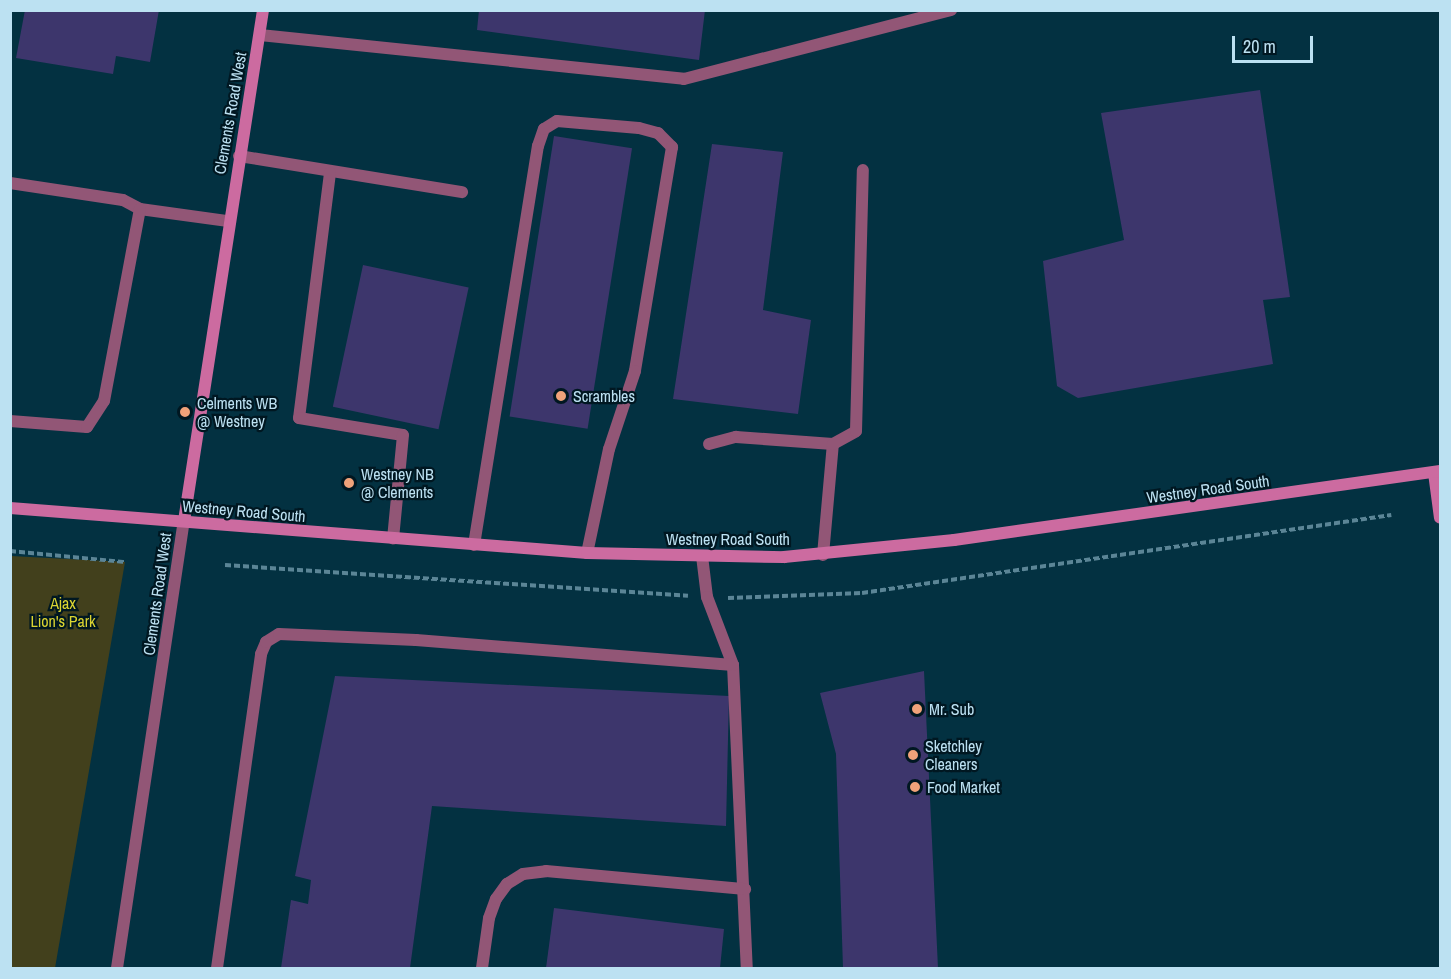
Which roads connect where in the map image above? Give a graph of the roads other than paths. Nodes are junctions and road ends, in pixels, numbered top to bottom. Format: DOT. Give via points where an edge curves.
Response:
graph roads {
  1 [pos="263,10"];
  2 [pos="951,10"];
  3 [pos="260,35"];
  4 [pos="239,156"];
  5 [pos="862,170"];
  6 [pos="330,173"];
  7 [pos="10,183"];
  8 [pos="462,192"];
  9 [pos="140,209"];
  10 [pos="228,220"];
  11 [pos="10,421"];
  12 [pos="710,444"];
  13 [pos="833,444"];
  14 [pos="1437,472"];
  15 [pos="10,508"];
  16 [pos="1440,518"];
  17 [pos="184,522"];
  18 [pos="393,539"];
  19 [pos="474,545"];
  20 [pos="586,553"];
  21 [pos="823,555"];
  22 [pos="702,556"];
  23 [pos="733,665"];
  24 [pos="745,889"];
  25 [pos="117,969"];
  26 [pos="217,969"];
  27 [pos="482,969"];
  28 [pos="747,969"];
  1 -- 3 [label="main road, Clements Road West"];
  2 -- 3 [label="street" via="684,79"];
  3 -- 4 [label="main road, Clements Road West"];
  4 -- 6 [label="street"];
  4 -- 10 [label="main road, Clements Road West"];
  5 -- 13 [label="street" via="856,431"];
  6 -- 8 [label="street"];
  6 -- 18 [label="street" via="299,418 403,435"];
  7 -- 9 [label="street" via="123,200"];
  9 -- 10 [label="street"];
  9 -- 11 [label="street" via="104,401 87,427"];
  10 -- 17 [label="main road, Clements Road West"];
  12 -- 13 [label="street" via="736,437"];
  13 -- 21 [label="street"];
  14 -- 16 [label="main road"];
  14 -- 21 [label="main road, Westney Road South"];
  15 -- 17 [label="main road, Westney Road South"];
  17 -- 18 [label="main road, Westney Road South"];
  17 -- 25 [label="street, Clements Road West"];
  18 -- 19 [label="main road, Westney Road South"];
  19 -- 20 [label="main road, Westney Road South"];
  19 -- 20 [label="street" via="538,146 544,129 557,121 639,128 658,133 672,147 635,371 609,449"];
  20 -- 22 [label="main road, Westney Road South"];
  21 -- 22 [label="main road, Westney Road South"];
  22 -- 23 [label="street" via="707,597"];
  23 -- 24 [label="street"];
  23 -- 26 [label="street" via="416,640 279,634 266,642 261,654"];
  24 -- 27 [label="street" via="546,871 523,874 507,884 496,899 489,918"];
  24 -- 28 [label="street"];
}
